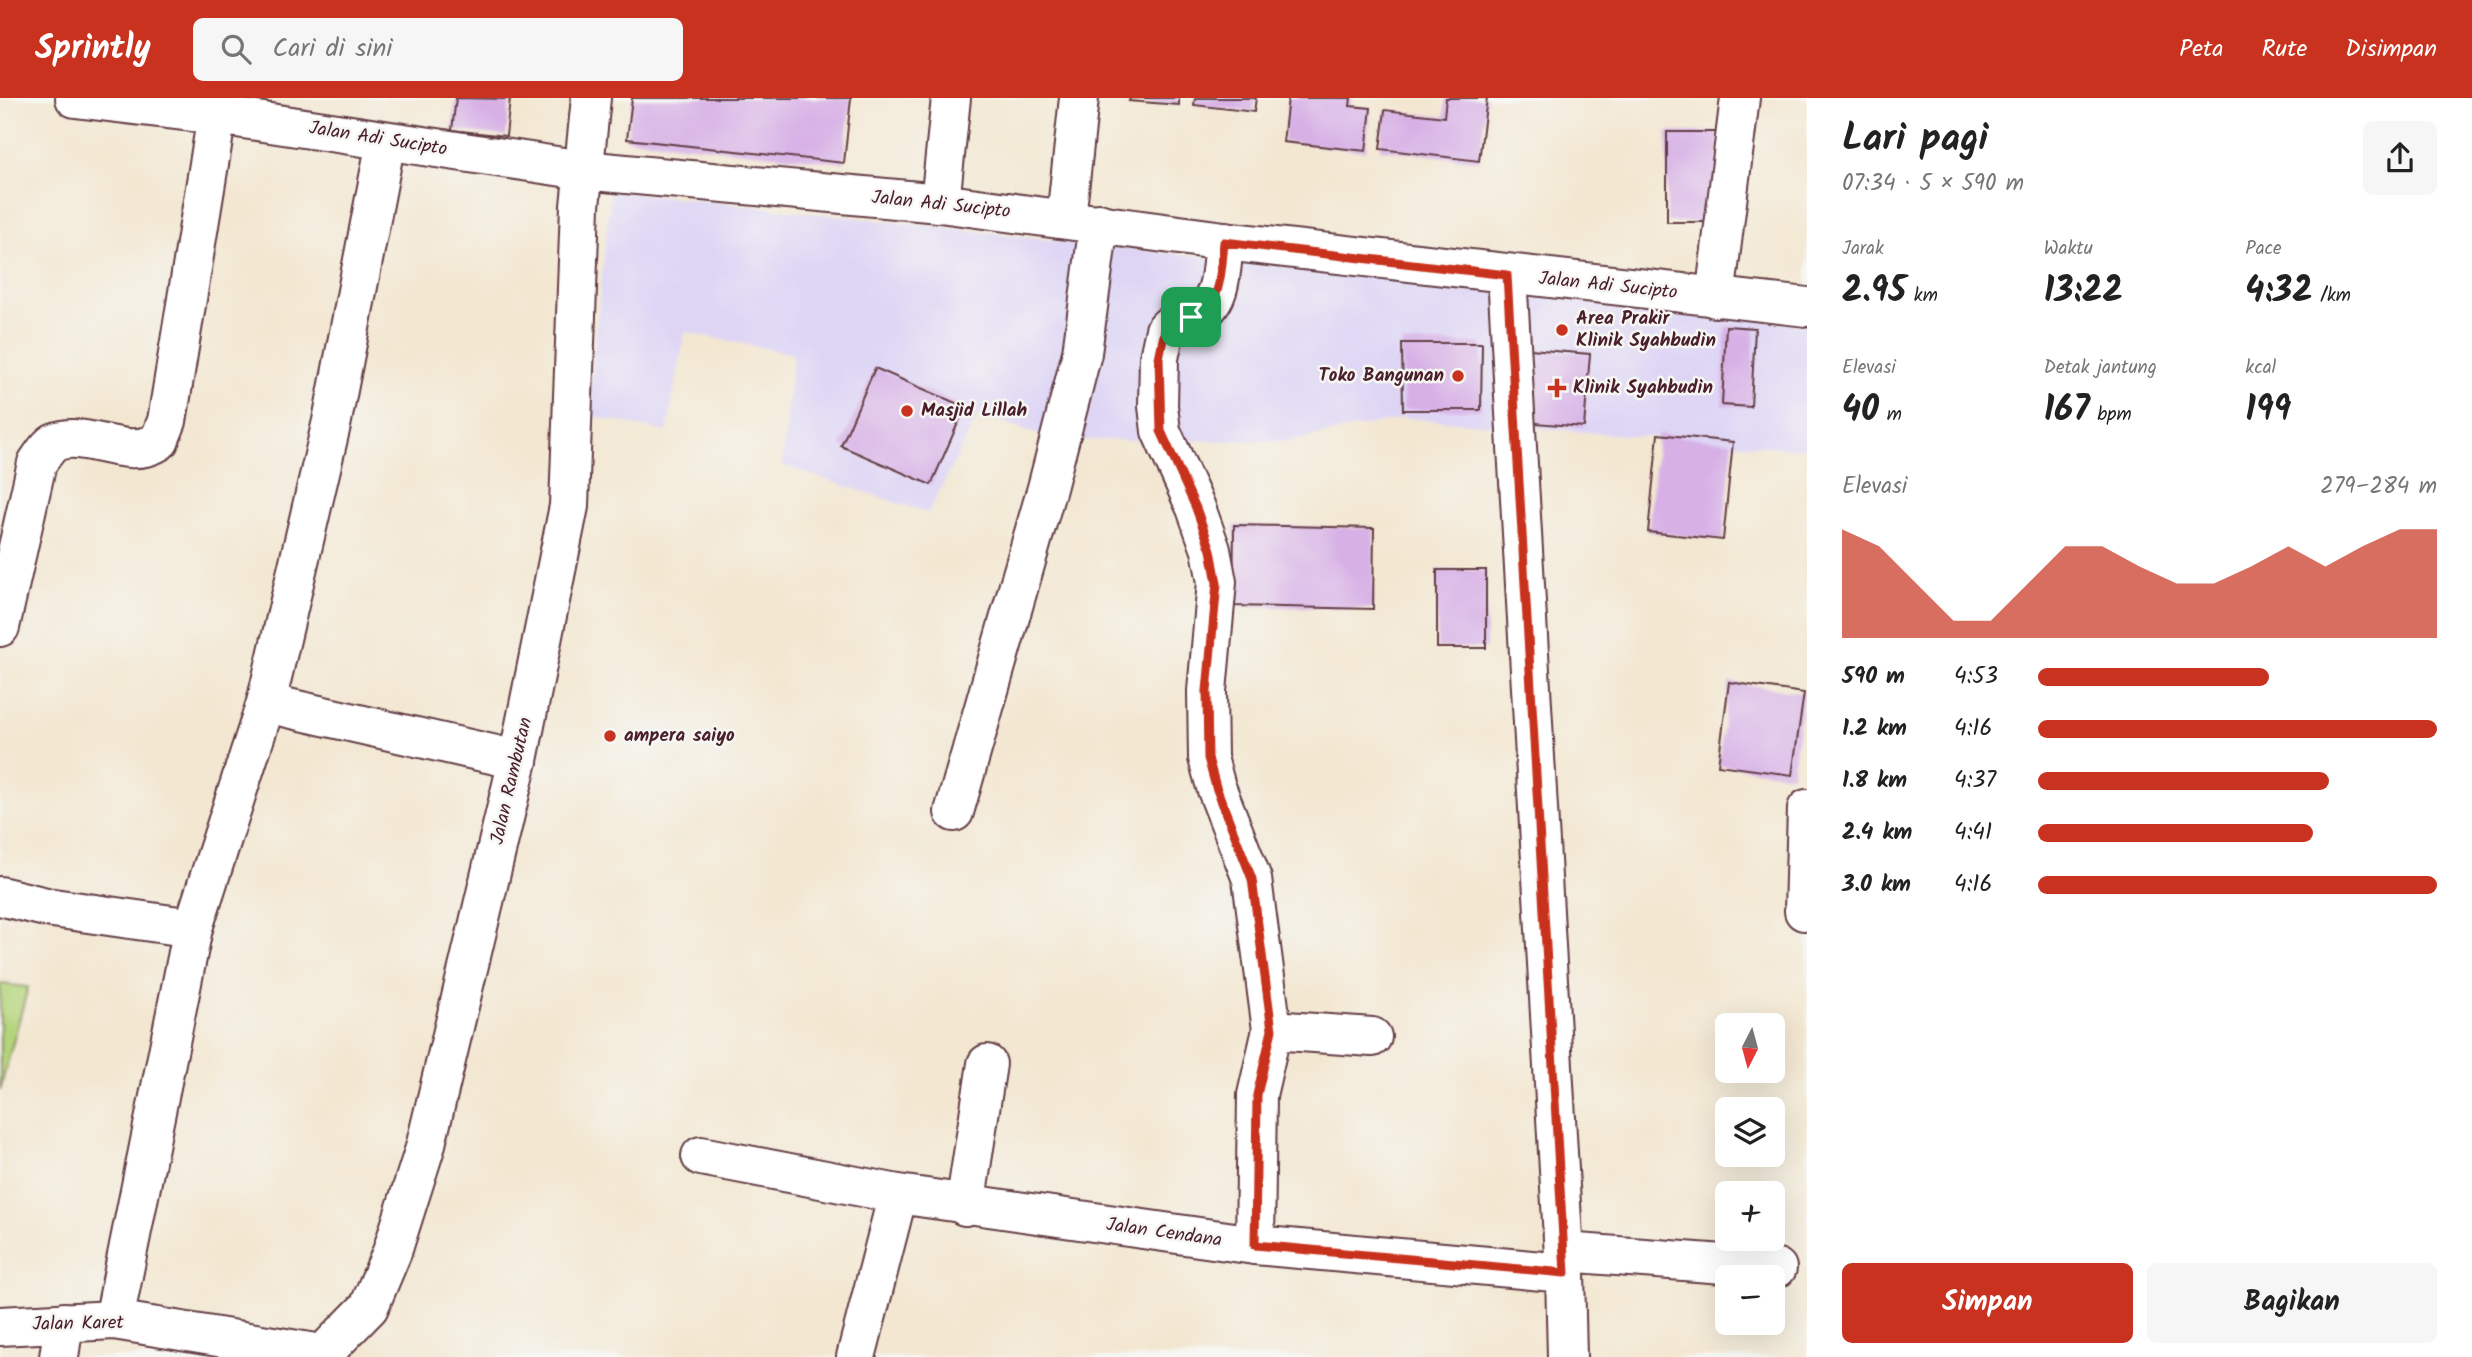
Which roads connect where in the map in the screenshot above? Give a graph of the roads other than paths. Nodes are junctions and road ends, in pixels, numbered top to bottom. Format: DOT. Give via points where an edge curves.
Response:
graph roads {
  1 [pos="75,98"];
  2 [pos="591,98"];
  3 [pos="951,98"];
  4 [pos="1079,98"];
  5 [pos="1740,98"];
  6 [pos="217,115"];
  7 [pos="386,141"];
  8 [pos="583,170"];
  9 [pos="940,203"];
  10 [pos="1083,221"];
  11 [pos="1224,242"];
  12 [pos="1507,275"];
  13 [pos="1715,298"];
  14 [pos="1807,307"];
  15 [pos="0,627"];
  16 [pos="266,703"];
  17 [pos="518,760"];
  18 [pos="1807,810"];
  19 [pos="954,812"];
  20 [pos="0,896"];
  21 [pos="1804,911"];
  22 [pos="193,928"];
  23 [pos="1272,1030"];
  24 [pos="1372,1037"];
  25 [pos="987,1064"];
  26 [pos="701,1156"];
  27 [pos="898,1194"];
  28 [pos="965,1206"];
  29 [pos="1255,1245"];
  30 [pos="1564,1262"];
  31 [pos="1715,1266"];
  32 [pos="114,1320"];
  33 [pos="0,1326"];
  34 [pos="61,1340"];
  35 [pos="337,1356"];
  36 [pos="856,1357"];
  37 [pos="1567,1357"];
  1 -- 6 [label="street, Jalan Adi Sucipto"];
  2 -- 8 [label="street, Jalan Rambutan"];
  3 -- 9 [label="street"];
  4 -- 10 [label="street"];
  5 -- 13 [label="street"];
  6 -- 7 [label="street, Jalan Adi Sucipto"];
  6 -- 15 [label="street" via="167,421 159,441 138,449 69,440 54,442 45,451 37,463"];
  7 -- 8 [label="street, Jalan Adi Sucipto"];
  7 -- 16 [label="street" via="332,421"];
  8 -- 9 [label="street, Jalan Adi Sucipto"];
  8 -- 17 [label="street, Jalan Rambutan" via="569,506"];
  9 -- 10 [label="street, Jalan Adi Sucipto"];
  10 -- 11 [label="street, Jalan Adi Sucipto"];
  10 -- 19 [label="street" via="1078,367 1048,488"];
  11 -- 12 [label="street, Jalan Adi Sucipto"];
  11 -- 23 [label="street" via="1217,293 1210,306 1165,330 1158,406 1161,431 1211,550 1217,583 1207,691 1208,758 1252,879"];
  12 -- 13 [label="street, Jalan Adi Sucipto"];
  12 -- 30 [label="street"];
  13 -- 14 [label="street, Jalan Adi Sucipto"];
  16 -- 17 [label="street"];
  16 -- 22 [label="street"];
  17 -- 35 [label="street, Jalan Rambutan" via="425,1148 369,1307"];
  18 -- 21 [label="street"];
  20 -- 22 [label="street"];
  22 -- 32 [label="street"];
  23 -- 24 [label="street"];
  23 -- 29 [label="street" via="1257,1095"];
  25 -- 28 [label="street"];
  26 -- 27 [label="street, Jalan Cendana"];
  27 -- 28 [label="street, Jalan Cendana"];
  27 -- 36 [label="street"];
  28 -- 29 [label="street, Jalan Cendana"];
  29 -- 30 [label="street, Jalan Cendana"];
  30 -- 31 [label="street, Jalan Cendana"];
  30 -- 37 [label="street"];
  32 -- 34 [label="street, Jalan Karet"];
  32 -- 35 [label="street, Jalan Karet"];
  33 -- 34 [label="street, Jalan Karet"];
}
